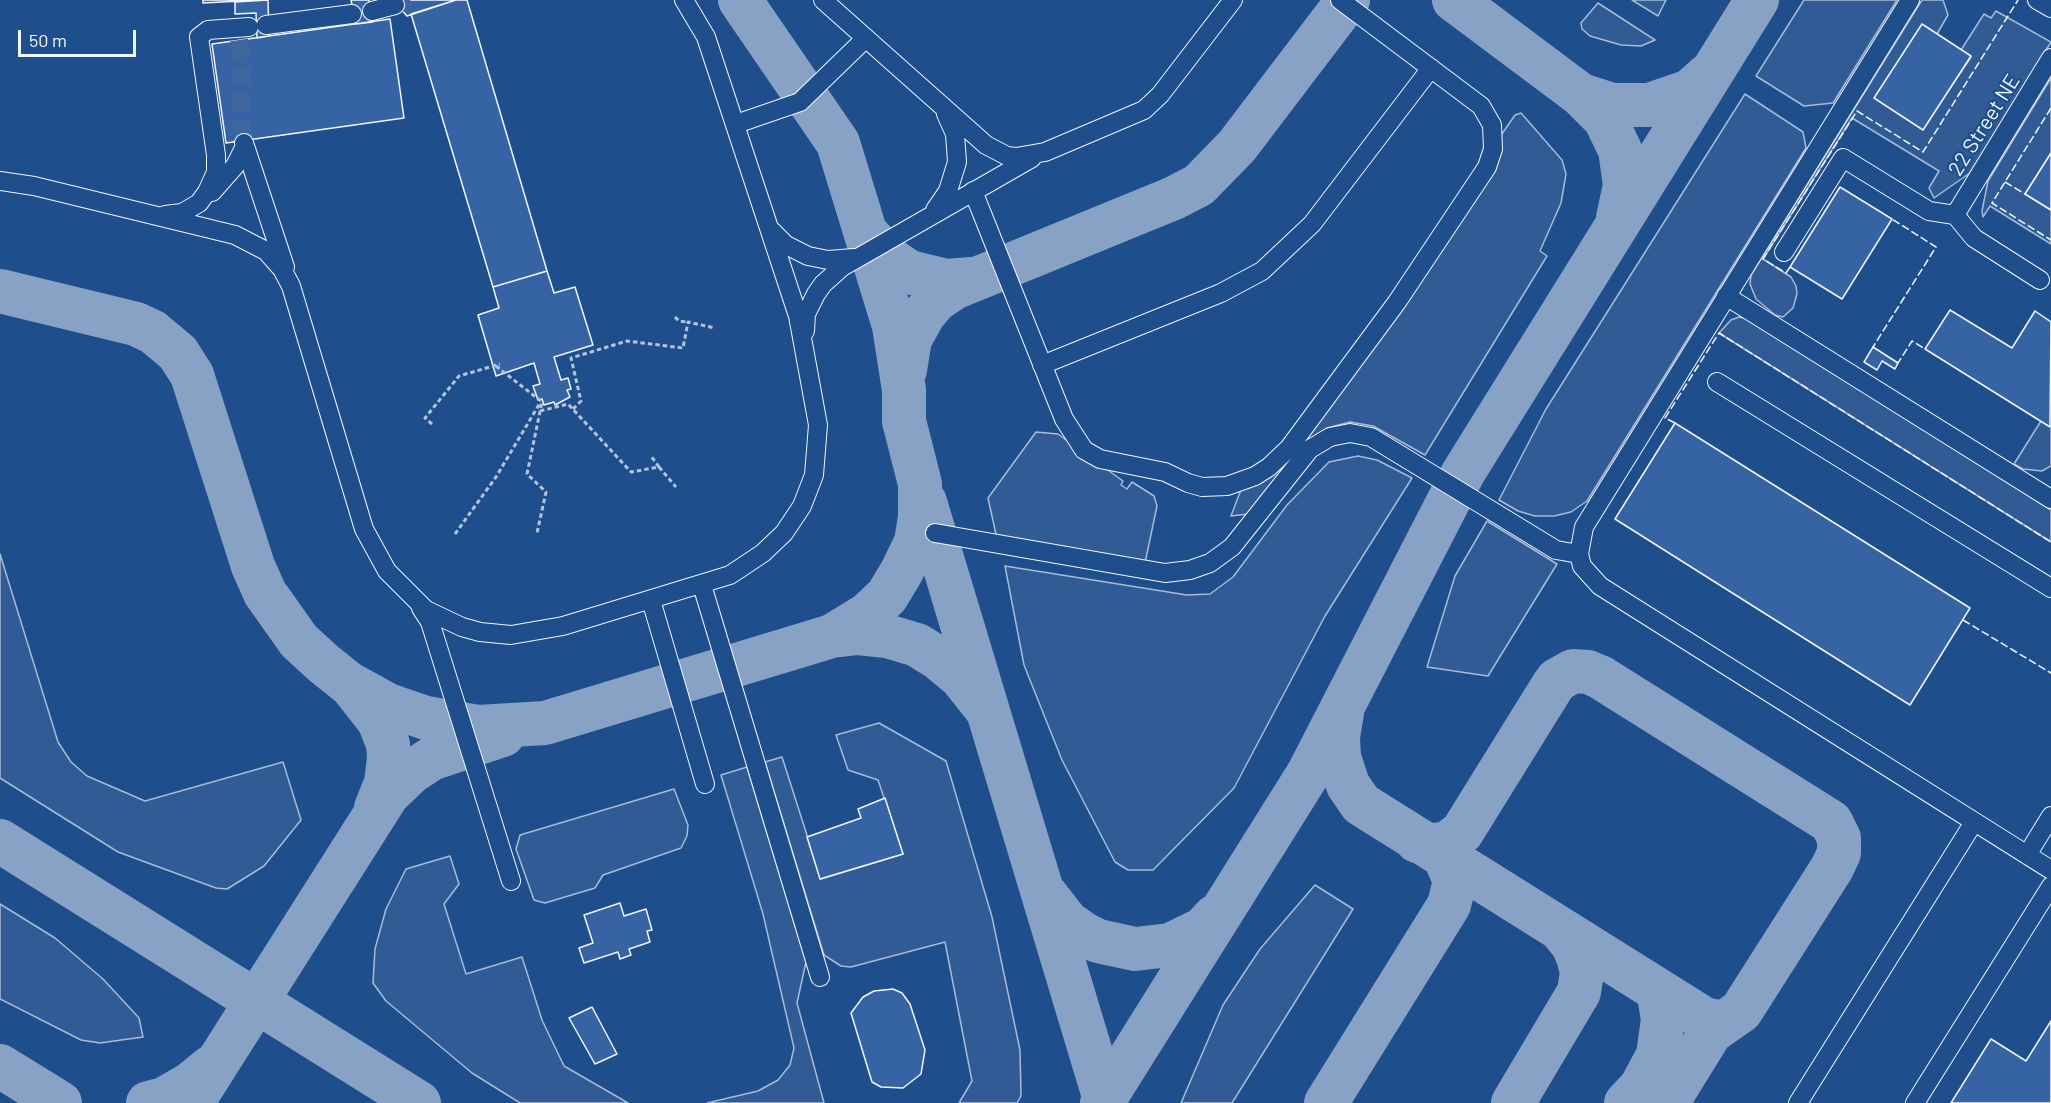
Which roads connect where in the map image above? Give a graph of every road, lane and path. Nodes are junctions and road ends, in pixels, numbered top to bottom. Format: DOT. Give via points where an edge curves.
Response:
graph roads {
  1 [pos="684,0"];
  2 [pos="823,0"];
  3 [pos="1233,0"];
  4 [pos="1340,0"];
  5 [pos="1910,0"];
  6 [pos="2037,0"];
  7 [pos="395,5"];
  8 [pos="2051,8"];
  9 [pos="372,11"];
  10 [pos="352,14"];
  11 [pos="866,38"];
  12 [pos="2051,58"];
  13 [pos="1431,68"];
  14 [pos="940,105"];
  15 [pos="736,124"];
  16 [pos="1045,152"];
  17 [pos="0,181"];
  18 [pos="973,191"];
  19 [pos="199,203"];
  20 [pos="158,215"];
  21 [pos="1954,215"];
  22 [pos="925,219"];
  23 [pos="767,224"];
  24 [pos="1784,252"];
  25 [pos="856,258"];
  26 [pos="2040,280"];
  27 [pos="291,286"];
  28 [pos="1726,296"];
  29 [pos="675,317"];
  30 [pos="688,322"];
  31 [pos="715,328"];
  32 [pos="805,345"];
  33 [pos="1042,365"];
  34 [pos="1717,382"];
  35 [pos="540,403"];
  36 [pos="573,409"];
  37 [pos="540,411"];
  38 [pos="432,424"];
  39 [pos="651,456"];
  40 [pos="659,467"];
  41 [pos="676,487"];
  42 [pos="2049,492"];
  43 [pos="537,533"];
  44 [pos="935,533"];
  45 [pos="454,534"];
  46 [pos="1579,554"];
  47 [pos="702,585"];
  48 [pos="2051,588"];
  49 [pos="413,600"];
  50 [pos="651,600"];
  51 [pos="480,632"];
  52 [pos="446,671"];
  53 [pos="705,784"];
  54 [pos="2051,816"];
  55 [pos="1974,822"];
  56 [pos="2027,855"];
  57 [pos="2051,870"];
  58 [pos="511,881"];
  59 [pos="2051,886"];
  60 [pos="820,977"];
  61 [pos="1798,1103"];
  62 [pos="1915,1103"];
  1 -- 15 [label="street" via="706,38"];
  2 -- 11 [label="street"];
  3 -- 16 [label="street" via="1153,104"];
  4 -- 13 [label="street"];
  5 -- 28 [label="street"];
  6 -- 8 [label="street"];
  7 -- 9 [label="street"];
  10 -- 19 [label="street" via="248,30 208,30 199,37 217,165 213,182"];
  11 -- 14 [label="street"];
  11 -- 15 [label="street" via="800,102"];
  12 -- 21 [label="street, 22 Street NE"];
  13 -- 33 [label="street" via="1312,224 1262,271 1221,293"];
  13 -- 33 [label="street" via="1486,113 1493,133 1491,158 1398,302 1289,448 1269,467 1240,482 1202,487 1165,472 1100,459 1084,450 1069,429"];
  14 -- 16 [label="street" via="996,151 1016,157"];
  14 -- 22 [label="street" via="955,134 957,162 948,191"];
  15 -- 23 [label="street"];
  16 -- 18 [label="street"];
  17 -- 20 [label="street"];
  18 -- 22 [label="street"];
  18 -- 33 [label="street"];
  19 -- 20 [label="street" via="182,213"];
  19 -- 27 [label="street" via="225,179 244,145"];
  20 -- 27 [label="street" via="256,244 276,260"];
  21 -- 24 [label="street" via="1929,211 1843,158"];
  21 -- 26 [label="street" via="1974,238"];
  22 -- 25 [label="street"];
  23 -- 25 [label="street" via="779,240 807,256 840,261"];
  23 -- 32 [label="street"];
  25 -- 32 [label="street" via="831,276 816,294 806,314"];
  27 -- 49 [label="street" via="364,529 382,565"];
  28 -- 42 [label="street"];
  28 -- 46 [label="street" via="1584,527"];
  29 -- 30 [label="path"];
  30 -- 31 [label="path"];
  30 -- 36 [label="path" via="683,348 627,340 571,358 580,401"];
  32 -- 47 [label="street" via="818,434 817,460 809,491 794,520 774,544 730,575"];
  34 -- 48 [label="street"];
  35 -- 37 [label="path"];
  35 -- 38 [label="path" via="498,365 459,376 425,418"];
  35 -- 45 [label="path" via="496,477"];
  36 -- 37 [label="path" via="567,404"];
  36 -- 40 [label="path" via="631,472"];
  37 -- 43 [label="path" via="526,474 546,492"];
  39 -- 40 [label="path"];
  40 -- 41 [label="path"];
  44 -- 46 [label="street" via="1165,573 1190,570 1210,563 1232,547 1310,449 1330,437 1350,433 1371,437 1556,550"];
  46 -- 55 [label="street" via="1582,566 1600,586"];
  47 -- 50 [label="street"];
  47 -- 60 [label="street"];
  49 -- 51 [label="street" via="448,622"];
  49 -- 52 [label="street" via="430,622"];
  50 -- 51 [label="street" via="542,632"];
  50 -- 53 [label="street"];
  51 -- 52 [label="street" via="462,633 453,639 445,650"];
  52 -- 58 [label="street"];
  54 -- 56 [label="street"];
  55 -- 56 [label="street"];
  55 -- 61 [label="street"];
  56 -- 57 [label="street"];
  59 -- 62 [label="street"];
}
